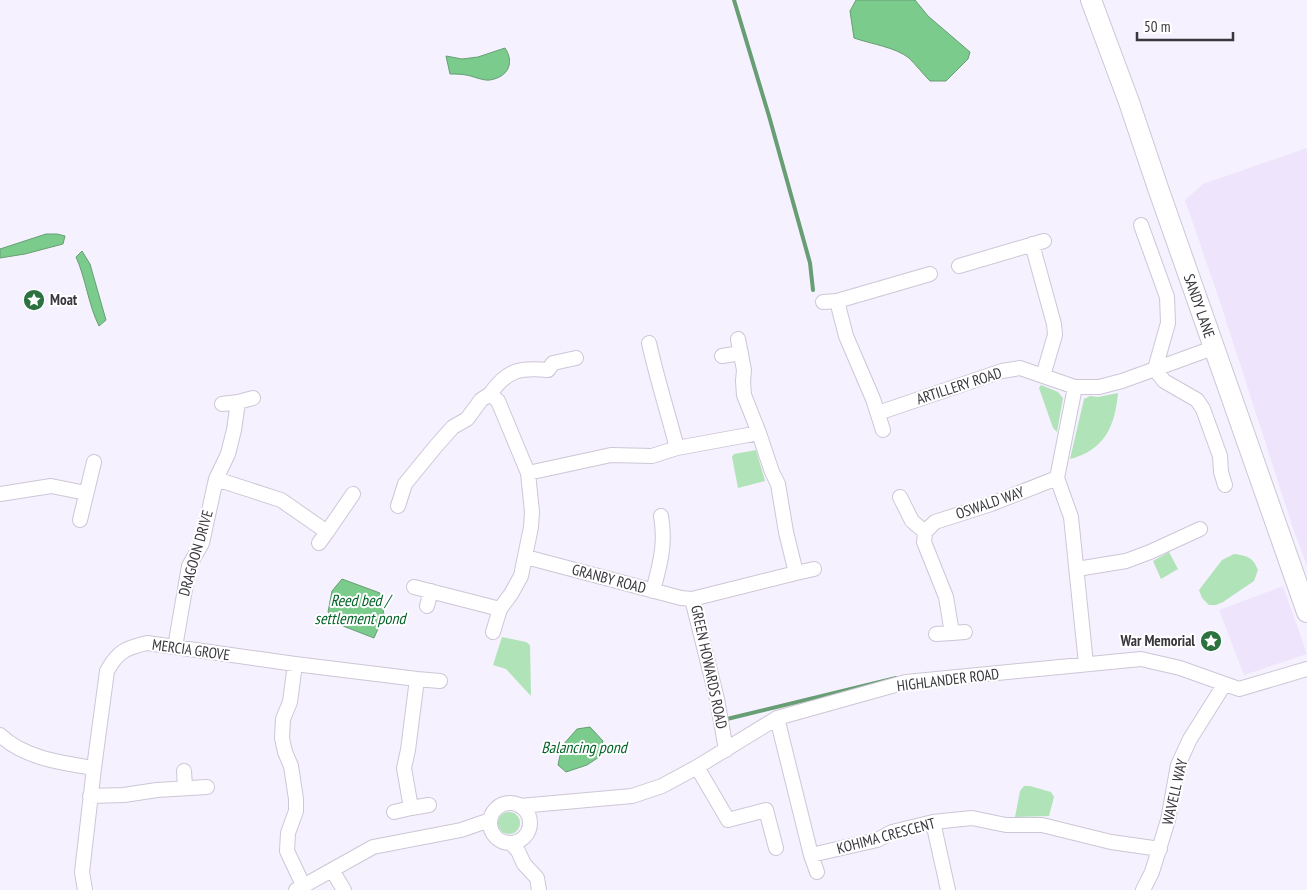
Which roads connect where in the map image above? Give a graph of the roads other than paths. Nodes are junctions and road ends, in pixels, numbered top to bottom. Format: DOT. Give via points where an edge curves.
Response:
graph roads {
  1 [pos="1091,0"];
  2 [pos="1141,225"];
  3 [pos="959,266"];
  4 [pos="930,274"];
  5 [pos="837,301"];
  6 [pos="823,302"];
  7 [pos="649,343"];
  8 [pos="1213,348"];
  9 [pos="722,356"];
  10 [pos="576,358"];
  11 [pos="1156,369"];
  12 [pos="1043,376"];
  13 [pos="1075,387"];
  14 [pos="490,394"];
  15 [pos="253,398"];
  16 [pos="238,402"];
  17 [pos="222,404"];
  18 [pos="878,413"];
  19 [pos="883,430"];
  20 [pos="759,433"];
  21 [pos="677,448"];
  22 [pos="94,462"];
  23 [pos="528,473"];
  24 [pos="216,478"];
  25 [pos="1057,478"];
  26 [pos="1225,485"];
  27 [pos="86,493"];
  28 [pos="0,494"];
  29 [pos="353,494"];
  30 [pos="900,497"];
  31 [pos="398,506"];
  32 [pos="660,516"];
  33 [pos="80,520"];
  34 [pos="1200,529"];
  35 [pos="926,532"];
  36 [pos="526,557"];
  37 [pos="814,569"];
  38 [pos="1077,569"];
  39 [pos="796,573"];
  40 [pos="414,587"];
  41 [pos="431,590"];
  42 [pos="653,591"];
  43 [pos="692,599"];
  44 [pos="427,606"];
  45 [pos="500,609"];
  46 [pos="1307,612"];
  47 [pos="493,632"];
  48 [pos="936,634"];
  49 [pos="175,647"];
  50 [pos="295,664"];
  51 [pos="1086,664"];
  52 [pos="1307,669"];
  53 [pos="417,679"];
  54 [pos="440,681"];
  55 [pos="1224,685"];
  56 [pos="777,718"];
  57 [pos="1,737"];
  58 [pos="726,750"];
  59 [pos="697,767"];
  60 [pos="94,768"];
  61 [pos="184,770"];
  62 [pos="207,787"];
  63 [pos="185,788"];
  64 [pos="90,796"];
  65 [pos="429,805"];
  66 [pos="411,808"];
  67 [pos="524,810"];
  68 [pos="394,812"];
  69 [pos="934,822"];
  70 [pos="490,826"];
  71 [pos="516,846"];
  72 [pos="776,848"];
  73 [pos="1160,849"];
  74 [pos="811,855"];
  75 [pos="332,870"];
  76 [pos="817,872"];
  77 [pos="299,888"];
  78 [pos="85,890"];
  79 [pos="344,890"];
  80 [pos="539,890"];
  81 [pos="948,890"];
  82 [pos="1143,890"];
  1 -- 8 [label="street, SANDY LANE" via="1130,102"];
  2 -- 11 [label="street" via="1166,298 1168,323"];
  3 -- 12 [label="street" via="1038,243 1055,334"];
  4 -- 5 [label="street"];
  5 -- 6 [label="street"];
  5 -- 18 [label="street" via="846,336"];
  7 -- 21 [label="street"];
  8 -- 11 [label="street, ARTILLERY ROAD"];
  8 -- 46 [label="street, SANDY LANE"];
  9 -- 20 [label="street" via="739,346 744,370 744,395"];
  10 -- 14 [label="street" via="553,363 548,370 525,368 508,374"];
  11 -- 13 [label="street, ARTILLERY ROAD" via="1099,387"];
  11 -- 26 [label="street" via="1164,381 1197,400 1203,409 1220,456"];
  12 -- 13 [label="street, ARTILLERY ROAD"];
  12 -- 18 [label="street, ARTILLERY ROAD" via="1020,368 1002,371"];
  13 -- 25 [label="street"];
  14 -- 23 [label="street" via="498,401"];
  14 -- 31 [label="street" via="436,446 405,484"];
  15 -- 16 [label="street"];
  16 -- 17 [label="street"];
  16 -- 24 [label="street, DRAGOON DRIVE" via="228,454"];
  18 -- 19 [label="street"];
  20 -- 21 [label="street"];
  20 -- 39 [label="street" via="778,484"];
  21 -- 23 [label="street" via="652,456 612,454"];
  22 -- 27 [label="street"];
  23 -- 36 [label="street" via="532,512"];
  24 -- 29 [label="street" via="281,500 323,537"];
  24 -- 49 [label="street, DRAGOON DRIVE" via="202,543 189,566"];
  25 -- 35 [label="street, OSWALD WAY" via="935,522"];
  25 -- 38 [label="street" via="1071,517"];
  27 -- 28 [label="street" via="51,486"];
  27 -- 33 [label="street"];
  30 -- 35 [label="street" via="912,521"];
  32 -- 42 [label="street" via="658,529 663,551"];
  34 -- 38 [label="street" via="1126,561"];
  35 -- 48 [label="street" via="924,542 959,633"];
  36 -- 42 [label="street, GRANBY ROAD"];
  36 -- 45 [label="street" via="521,576"];
  37 -- 39 [label="street, GREEN HOWARDS ROAD"];
  38 -- 51 [label="street"];
  39 -- 43 [label="street, GREEN HOWARDS ROAD"];
  40 -- 41 [label="street"];
  41 -- 44 [label="street"];
  41 -- 45 [label="street"];
  42 -- 43 [label="street, GRANBY ROAD"];
  43 -- 58 [label="street, GREEN HOWARDS ROAD"];
  45 -- 47 [label="street"];
  49 -- 50 [label="street, MERCIA GROVE"];
  49 -- 60 [label="street, MERCIA GROVE" via="147,643 127,647 113,659 107,671"];
  50 -- 53 [label="street, MERCIA GROVE"];
  50 -- 77 [label="street" via="282,738 296,799 287,851"];
  51 -- 55 [label="street, HIGHLANDER ROAD" via="1141,659 1180,668"];
  51 -- 56 [label="street, HIGHLANDER ROAD" via="906,682"];
  52 -- 55 [label="street, HIGHLANDER ROAD" via="1239,689"];
  53 -- 54 [label="street, MERCIA GROVE"];
  53 -- 66 [label="street" via="404,768"];
  55 -- 73 [label="street, WAVELL WAY" via="1190,739 1178,765"];
  56 -- 58 [label="street, HIGHLANDER ROAD"];
  56 -- 74 [label="street"];
  57 -- 60 [label="street" via="40,758"];
  58 -- 59 [label="street, HIGHLANDER ROAD"];
  59 -- 67 [label="street, HIGHLANDER ROAD" via="662,786 632,796 546,804"];
  59 -- 72 [label="street" via="728,820 766,810"];
  60 -- 64 [label="street, MERCIA GROVE"];
  61 -- 63 [label="street"];
  62 -- 63 [label="street"];
  63 -- 64 [label="street"];
  64 -- 78 [label="street, MERCIA GROVE" via="82,872"];
  65 -- 66 [label="street"];
  66 -- 68 [label="street"];
  67 -- 70 [label="street" via="507,803 501,805 496,809"];
  67 -- 71 [label="street" via="530,827"];
  69 -- 73 [label="street, KOHIMA CRESCENT" via="972,818 1006,826 1042,825 1111,842"];
  69 -- 74 [label="street, KOHIMA CRESCENT"];
  69 -- 81 [label="street"];
  70 -- 71 [label="street" via="500,841"];
  70 -- 75 [label="street" via="373,847"];
  71 -- 80 [label="street" via="524,864 537,878"];
  73 -- 82 [label="street, WAVELL WAY"];
  74 -- 76 [label="street"];
  75 -- 77 [label="street"];
  75 -- 79 [label="street"];
}
